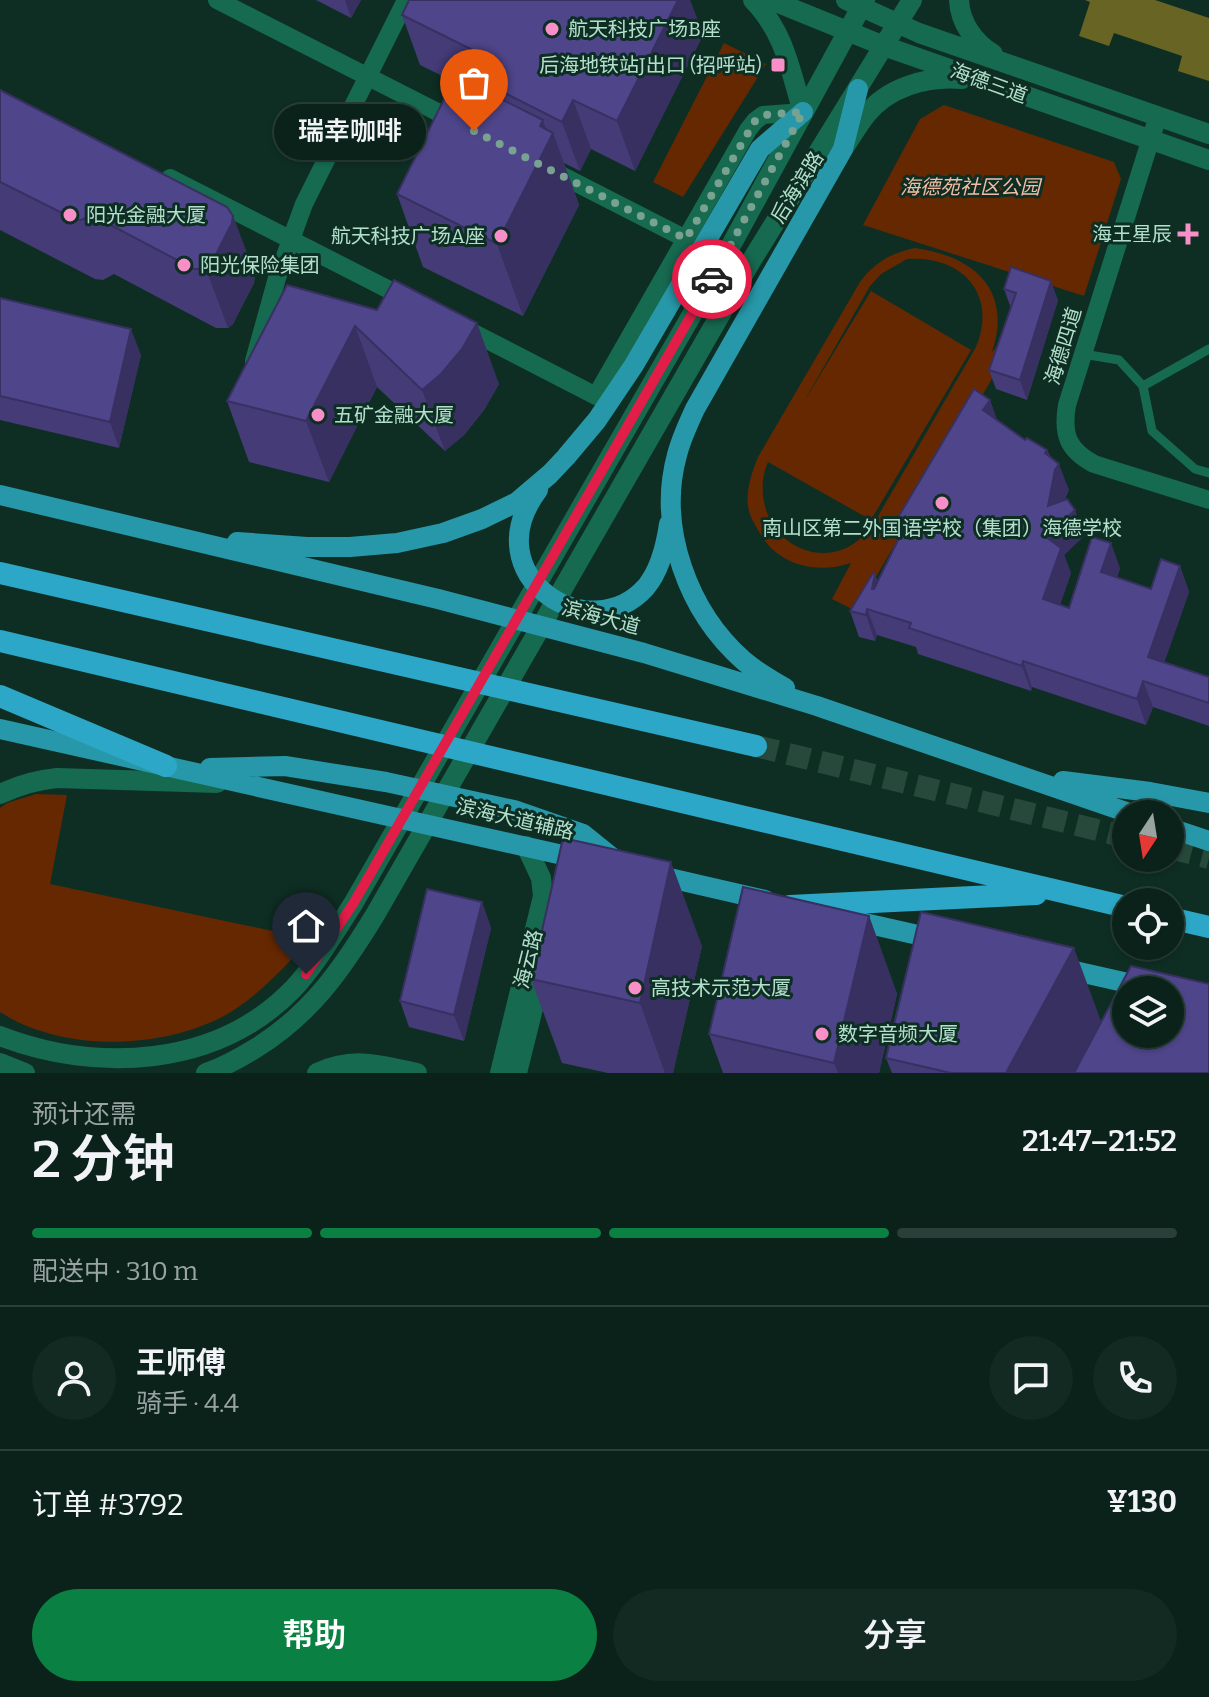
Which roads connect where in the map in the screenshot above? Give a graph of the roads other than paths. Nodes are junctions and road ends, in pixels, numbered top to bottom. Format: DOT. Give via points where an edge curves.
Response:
graph roads {
  1 [pos="217,0"];
  2 [pos="406,0"];
  3 [pos="753,0"];
  4 [pos="771,0"];
  5 [pos="912,0"];
  6 [pos="959,0"];
  7 [pos="857,2"];
  8 [pos="897,24"];
  9 [pos="848,31"];
  10 [pos="884,46"];
  11 [pos="1006,63"];
  12 [pos="368,77"];
  13 [pos="981,81"];
  14 [pos="858,89"];
  15 [pos="803,112"];
  16 [pos="1158,116"];
  17 [pos="478,133"];
  18 [pos="1209,134"];
  19 [pos="1150,140"];
  20 [pos="843,149"];
  21 [pos="1209,160"];
  22 [pos="534,161"];
  23 [pos="152,168"];
  24 [pos="290,239"];
  25 [pos="686,239"];
  26 [pos="1209,349"];
  27 [pos="1083,354"];
  28 [pos="248,383"];
  29 [pos="1143,386"];
  30 [pos="1209,473"];
  31 [pos="550,474"];
  32 [pos="0,495"];
  33 [pos="1209,500"];
  34 [pos="672,511"];
  35 [pos="176,537"];
  36 [pos="0,573"];
  37 [pos="0,641"];
  38 [pos="0,696"];
  39 [pos="817,706"];
  40 [pos="0,729"];
  41 [pos="756,746"];
  42 [pos="174,768"];
  43 [pos="1022,775"];
  44 [pos="246,784"];
  45 [pos="0,794"];
  46 [pos="1209,803"];
  47 [pos="1112,807"];
  48 [pos="1184,833"];
  49 [pos="1209,841"];
  50 [pos="526,846"];
  51 [pos="626,868"];
  52 [pos="1063,892"];
  53 [pos="561,898"];
  54 [pos="1112,904"];
  55 [pos="789,906"];
  56 [pos="1184,921"];
  57 [pos="1209,927"];
  58 [pos="959,944"];
  59 [pos="1036,962"];
  60 [pos="1112,979"];
  61 [pos="0,1036"];
  62 [pos="0,1063"];
  63 [pos="25,1073"];
  64 [pos="206,1073"];
  65 [pos="317,1073"];
  66 [pos="417,1073"];
  67 [pos="500,1073"];
  68 [pos="517,1073"];
  1 -- 12 [label="street"];
  2 -- 12 [label="street"];
  3 -- 15 [label="main road" via="782,42"];
  4 -- 9 [label="main road, 海德三道"];
  5 -- 8 [label="main road, 后海滨路"];
  6 -- 11 [label="main road" via="971,35"];
  7 -- 8 [label="main road, 海德三道"];
  7 -- 9 [label="main road, 后海滨路"];
  8 -- 10 [label="main road, 后海滨路"];
  8 -- 11 [label="main road, 海德三道"];
  9 -- 10 [label="main road, 海德三道"];
  9 -- 15 [label="main road, 后海滨路"];
  10 -- 13 [label="main road, 海德三道"];
  10 -- 14 [label="main road, 后海滨路"];
  11 -- 16 [label="main road, 海德三道"];
  12 -- 17 [label="street"];
  12 -- 24 [label="street"];
  13 -- 19 [label="main road, 海德三道"];
  13 -- 20 [label="main road" via="927,80 894,92 867,114"];
  14 -- 20 [label="main road"];
  14 -- 64 [label="main road, 后海滨路" via="750,263 343,966 284,1029"];
  15 -- 25 [label="street" via="763,115 755,121"];
  15 -- 31 [label="main road" via="760,149 628,375"];
  15 -- 61 [label="main road, 后海滨路" via="353,904 290,991 226,1039 150,1063 96,1065 48,1056"];
  16 -- 18 [label="main road, 海德三道"];
  16 -- 19 [label="street, 海德四道"];
  19 -- 21 [label="main road, 海德三道"];
  19 -- 27 [label="street, 海德四道"];
  20 -- 34 [label="main road" via="687,427 675,458"];
  22 -- 25 [label="street"];
  23 -- 24 [label="street"];
  24 -- 25 [label="street" via="596,396"];
  24 -- 28 [label="street"];
  26 -- 29 [label="lane"];
  27 -- 29 [label="lane" via="1119,360"];
  27 -- 33 [label="street, 海德四道" via="1064,423 1073,448 1094,464"];
  29 -- 30 [label="lane" via="1152,431 1195,469"];
  31 -- 34 [label="main road" via="526,508 519,550 535,585 578,609 609,609 646,586 659,562"];
  31 -- 35 [label="main road" via="517,502 482,519 397,543 307,547"];
  32 -- 35 [label="main road, 滨海大道"];
  34 -- 39 [label="main road" via="681,565 714,629 746,663"];
  35 -- 39 [label="main road, 滨海大道" via="533,623"];
  36 -- 41 [label="highway"];
  37 -- 52 [label="highway"];
  38 -- 42 [label="highway"];
  39 -- 43 [label="main road, 滨海大道"];
  40 -- 42 [label="main road, 滨海大道辅路"];
  42 -- 44 [label="main road, 滨海大道辅路"];
  42 -- 51 [label="main road" via="285,766 514,810 583,834"];
  43 -- 46 [label="main road"];
  43 -- 47 [label="main road, 滨海大道"];
  44 -- 45 [label="main road" via="57,778"];
  44 -- 50 [label="main road, 滨海大道辅路"];
  48 -- 49 [label="main road"];
  50 -- 51 [label="main road, 滨海大道辅路" via="584,867"];
  50 -- 67 [label="main road, 海云路" via="543,896"];
  51 -- 55 [label="main road, 滨海大道辅路"];
  52 -- 54 [label="highway"];
  52 -- 55 [label="highway"];
  53 -- 68 [label="main road, 海云路"];
  55 -- 58 [label="main road, 滨海大道辅路"];
  56 -- 57 [label="highway"];
  59 -- 60 [label="main road"];
  62 -- 63 [label="main road"];
  65 -- 66 [label="main road" via="361,1062"];
}
